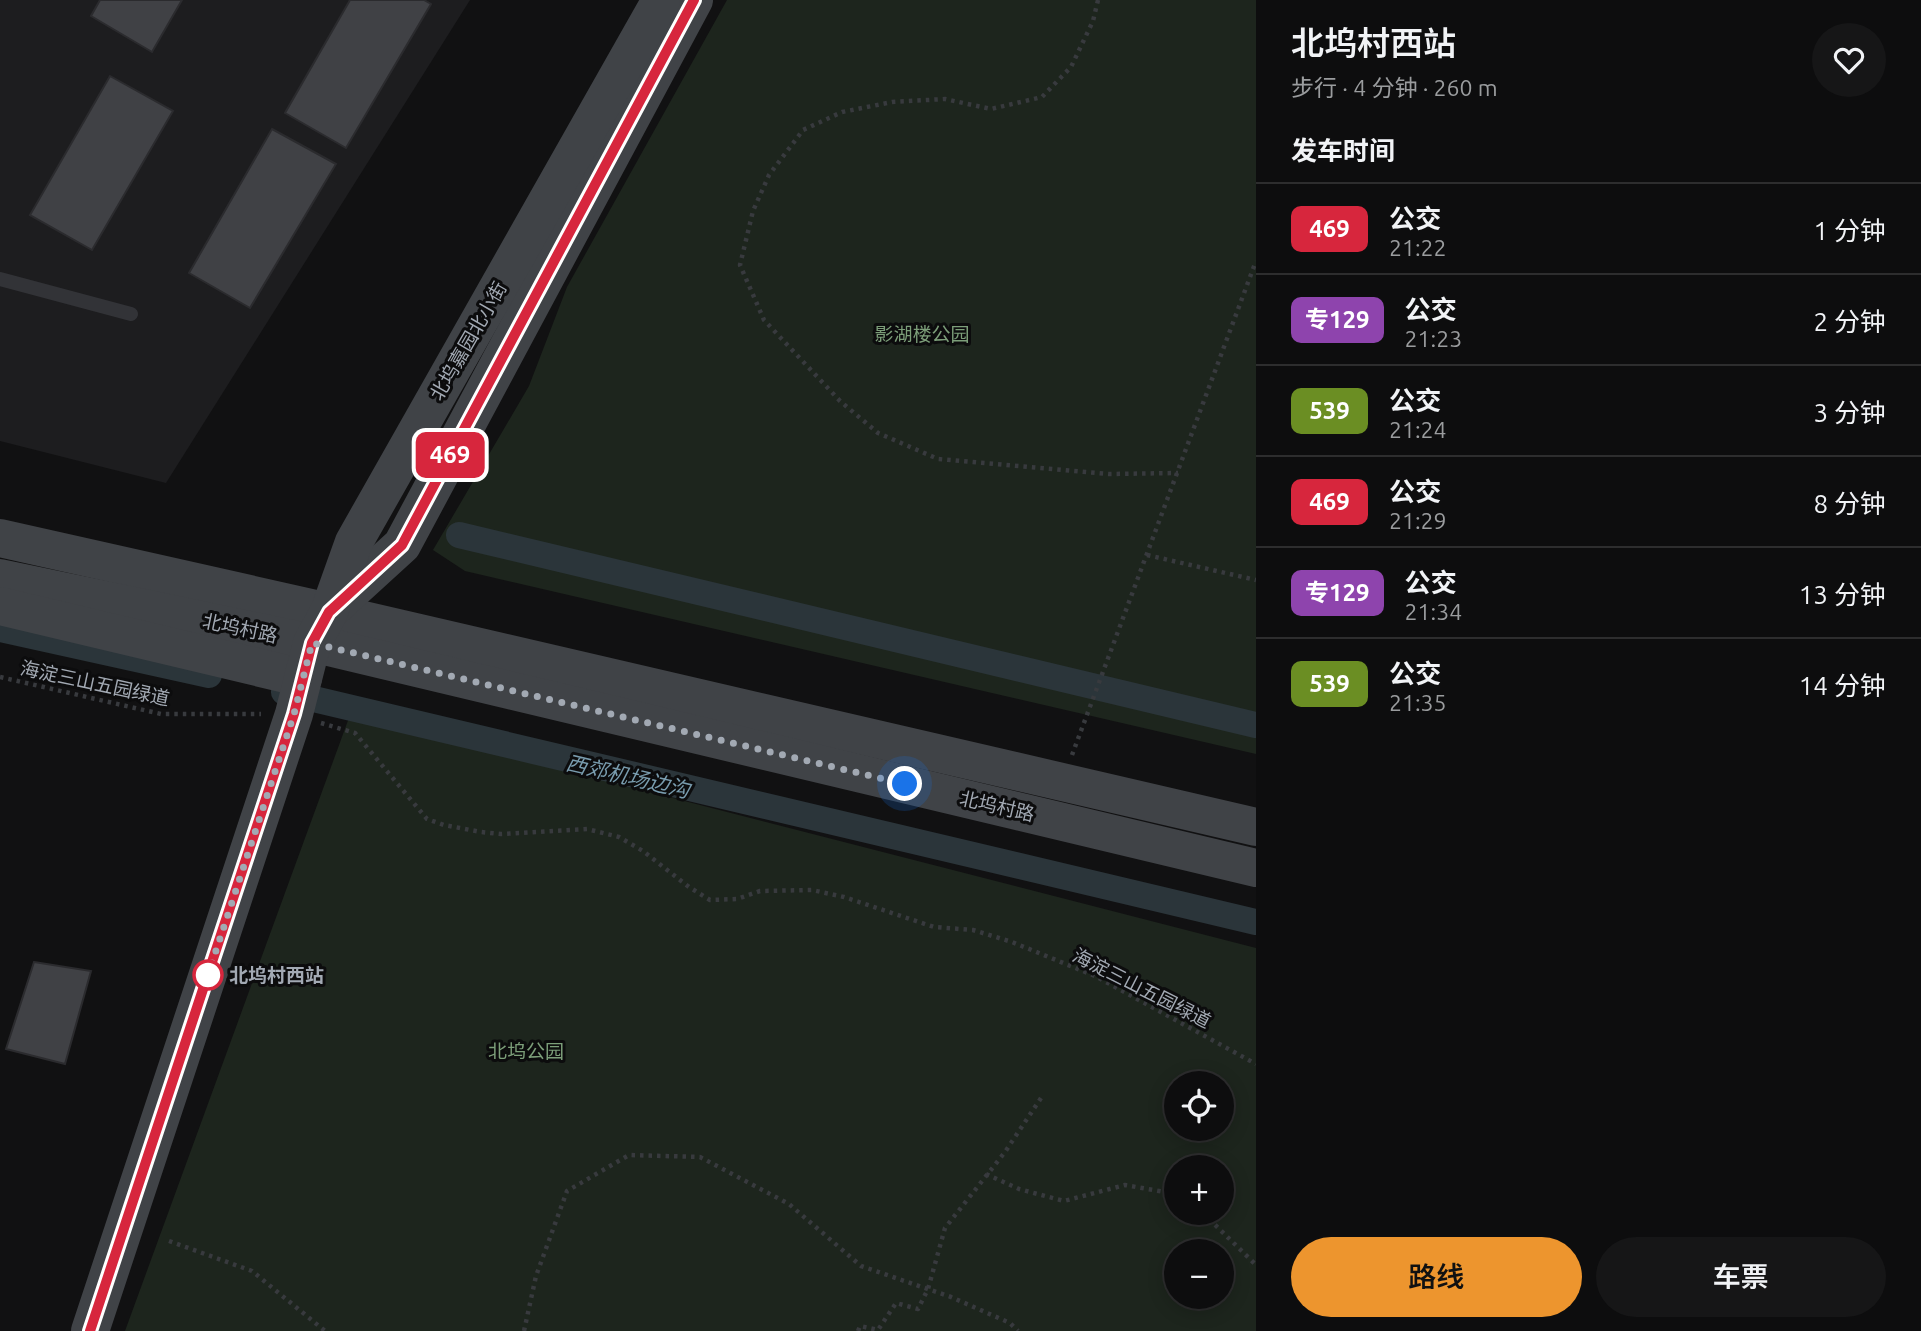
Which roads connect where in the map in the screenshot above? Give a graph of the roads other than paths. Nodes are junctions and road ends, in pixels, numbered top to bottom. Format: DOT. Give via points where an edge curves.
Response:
graph roads {
  1 [pos="661,0"];
  2 [pos="694,0"];
  3 [pos="0,279"];
  4 [pos="131,314"];
  5 [pos="0,538"];
  6 [pos="0,578"];
  7 [pos="0,607"];
  8 [pos="309,662"];
  9 [pos="1256,827"];
  10 [pos="1256,868"];
  11 [pos="90,1331"];
  1 -- 8 [label="main road, 北坞嘉园北小街" via="354,542"];
  2 -- 8 [label="main road, 北坞嘉园北小街" via="402,545"];
  3 -- 4 [label="lane"];
  5 -- 8 [label="main road, 北坞村路"];
  6 -- 8 [label="main road, 北坞村路"];
  7 -- 8 [label="main road, 北坞村路"];
  8 -- 9 [label="main road, 北坞村路" via="1062,782"];
  8 -- 10 [label="main road, 北坞村路"];
  8 -- 11 [label="main road"];
}
